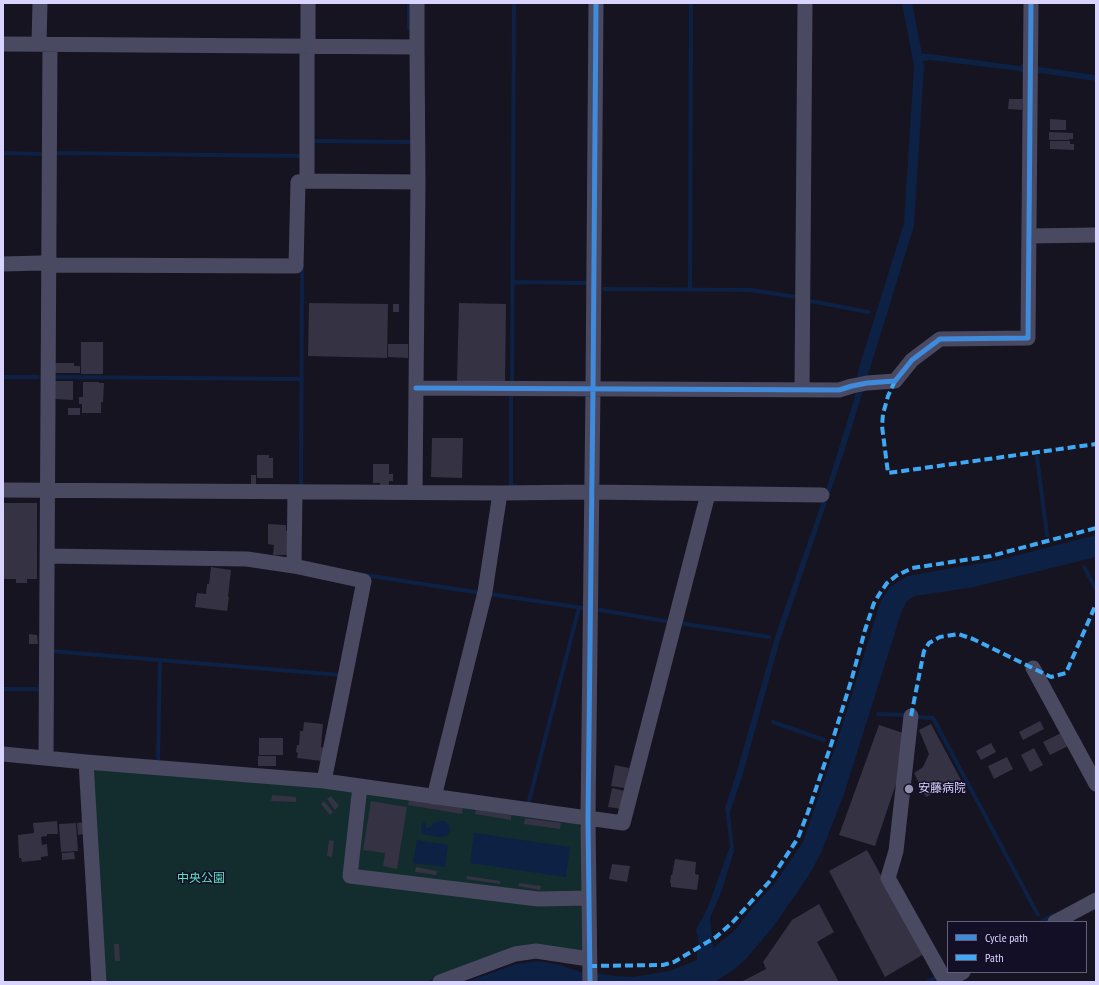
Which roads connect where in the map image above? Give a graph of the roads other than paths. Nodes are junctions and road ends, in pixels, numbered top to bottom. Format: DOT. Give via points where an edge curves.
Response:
graph roads {
  1 [pos="40,3"];
  2 [pos="308,3"];
  3 [pos="418,3"];
  4 [pos="596,3"];
  5 [pos="805,3"];
  6 [pos="1031,3"];
  7 [pos="3,44"];
  8 [pos="44,44"];
  9 [pos="308,46"];
  10 [pos="417,47"];
  11 [pos="307,181"];
  12 [pos="418,182"];
  13 [pos="1096,235"];
  14 [pos="1029,236"];
  15 [pos="3,264"];
  16 [pos="48,265"];
  17 [pos="416,388"];
  18 [pos="593,389"];
  19 [pos="802,390"];
  20 [pos="3,490"];
  21 [pos="47,491"];
  22 [pos="295,492"];
  23 [pos="415,492"];
  24 [pos="592,492"];
  25 [pos="500,493"];
  26 [pos="708,494"];
  27 [pos="822,495"];
  28 [pos="47,556"];
  29 [pos="294,566"];
  30 [pos="1033,668"];
  31 [pos="911,716"];
  32 [pos="3,754"];
  33 [pos="46,757"];
  34 [pos="86,762"];
  35 [pos="324,781"];
  36 [pos="1096,784"];
  37 [pos="360,786"];
  38 [pos="434,797"];
  39 [pos="588,819"];
  40 [pos="589,898"];
  41 [pos="1096,900"];
  42 [pos="1057,921"];
  43 [pos="589,970"];
  44 [pos="961,973"];
  45 [pos="99,982"];
  46 [pos="440,982"];
  47 [pos="945,982"];
  1 -- 8 [label="street"];
  2 -- 9 [label="street"];
  3 -- 10 [label="street"];
  4 -- 18 [label="street"];
  5 -- 19 [label="street"];
  6 -- 14 [label="street"];
  7 -- 8 [label="street"];
  8 -- 9 [label="street"];
  8 -- 16 [label="street"];
  9 -- 10 [label="street"];
  9 -- 11 [label="street"];
  10 -- 12 [label="street"];
  11 -- 12 [label="street"];
  11 -- 16 [label="street" via="298,182 296,266"];
  12 -- 17 [label="street"];
  13 -- 14 [label="street"];
  14 -- 19 [label="street" via="1028,338 940,339 912,360 895,381 867,383 839,390"];
  15 -- 16 [label="street"];
  16 -- 21 [label="street"];
  17 -- 18 [label="street"];
  17 -- 23 [label="street"];
  18 -- 19 [label="street"];
  18 -- 24 [label="street"];
  20 -- 21 [label="street"];
  21 -- 22 [label="street"];
  21 -- 28 [label="street"];
  22 -- 23 [label="street"];
  22 -- 29 [label="street"];
  23 -- 25 [label="street"];
  24 -- 25 [label="street"];
  24 -- 26 [label="street"];
  24 -- 39 [label="street"];
  25 -- 38 [label="street" via="485,592"];
  26 -- 27 [label="street"];
  26 -- 39 [label="street" via="623,823"];
  28 -- 29 [label="street" via="247,558"];
  28 -- 33 [label="street"];
  29 -- 35 [label="street" via="364,581"];
  30 -- 36 [label="street"];
  31 -- 47 [label="street" via="896,851 888,878"];
  32 -- 33 [label="street"];
  33 -- 34 [label="street"];
  34 -- 35 [label="street"];
  34 -- 45 [label="street"];
  35 -- 37 [label="street"];
  37 -- 38 [label="street"];
  37 -- 40 [label="street" via="350,876 538,898"];
  38 -- 39 [label="street"];
  39 -- 40 [label="street"];
  40 -- 43 [label="street"];
  41 -- 42 [label="street"];
  43 -- 46 [label="street" via="536,951 515,954"];
  44 -- 47 [label="street"];
}
